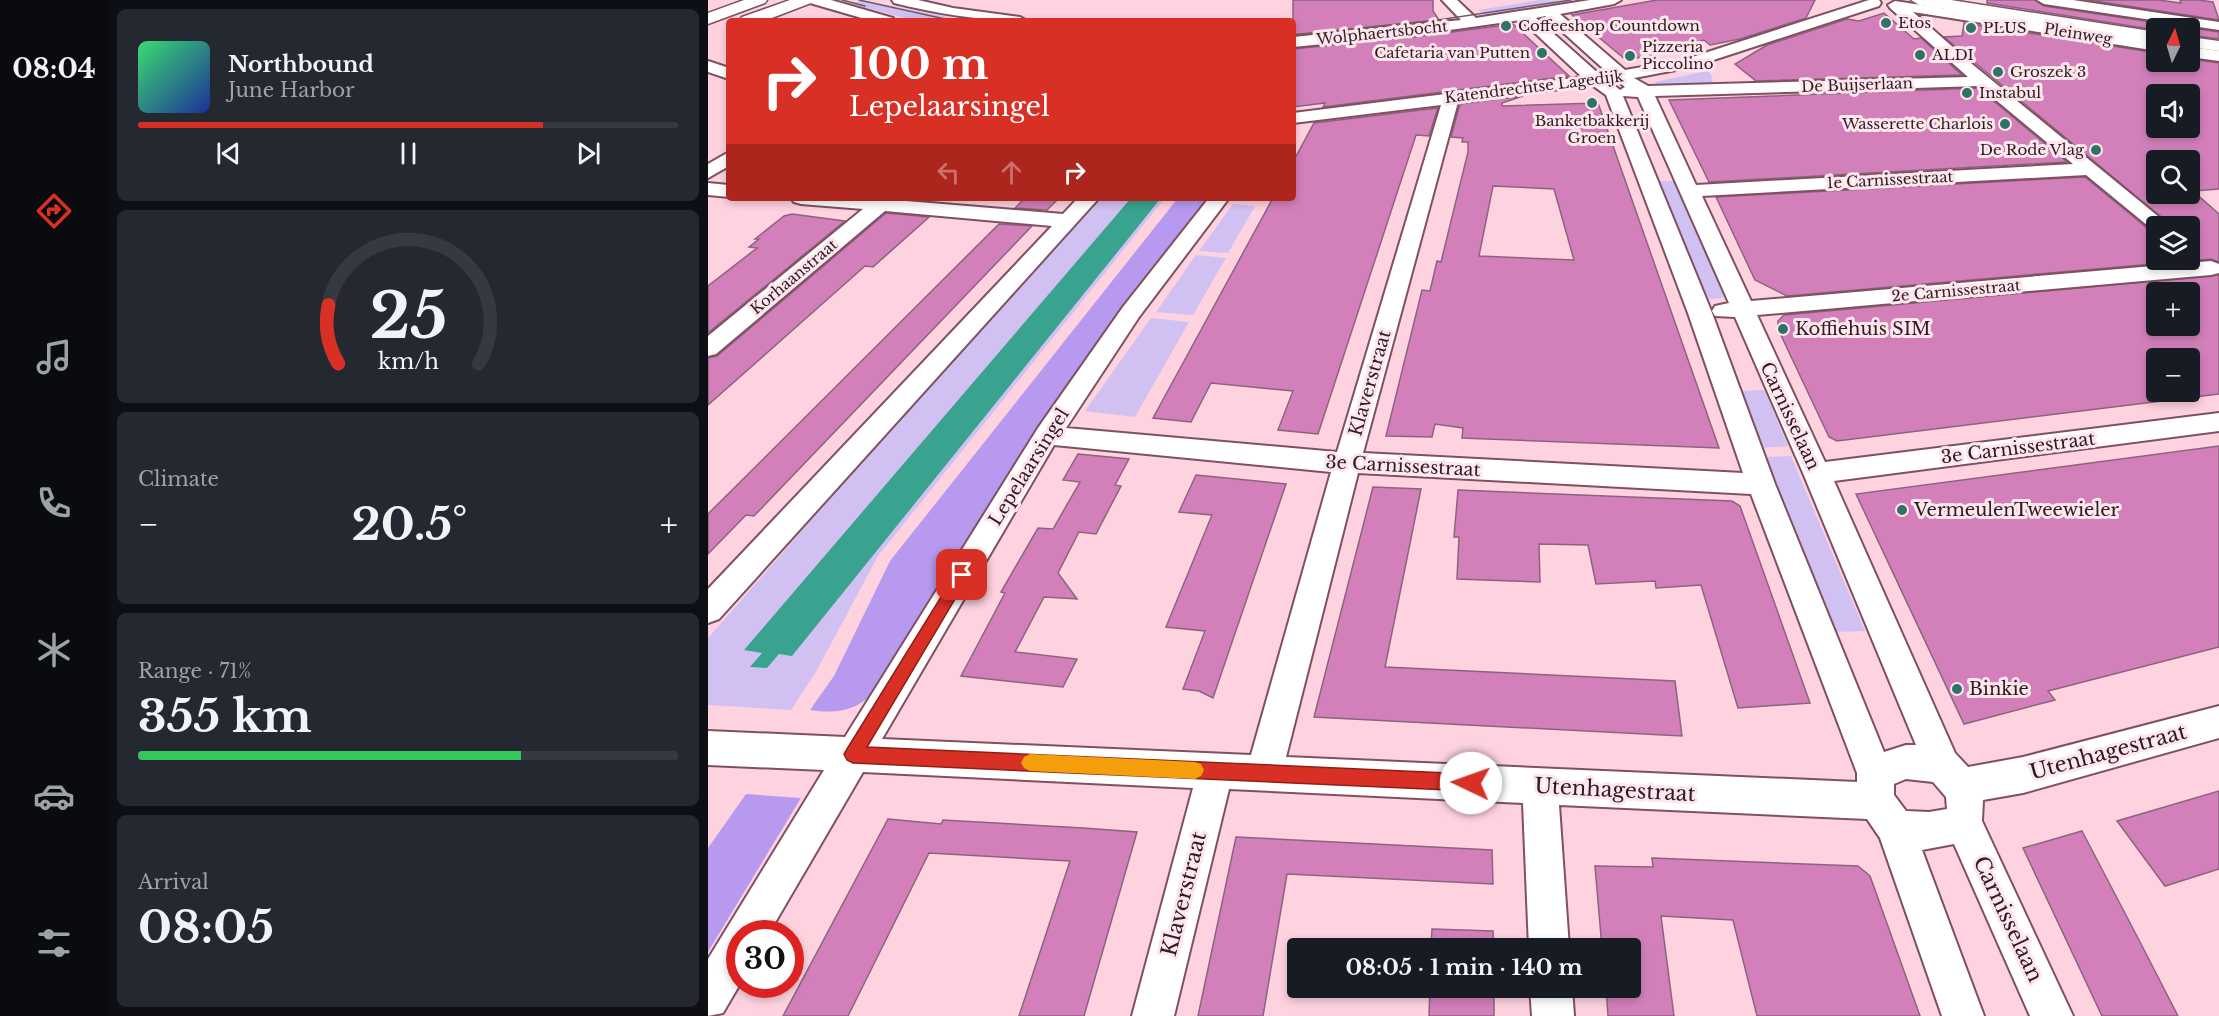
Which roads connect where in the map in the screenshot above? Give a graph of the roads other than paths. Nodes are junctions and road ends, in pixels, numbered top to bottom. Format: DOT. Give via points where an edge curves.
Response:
graph roads {
  1 [pos="759,0"];
  2 [pos="805,0"];
  3 [pos="815,0"];
  4 [pos="899,0"];
  5 [pos="1614,0"];
  6 [pos="1857,0"];
  7 [pos="1919,0"];
  8 [pos="1983,0"];
  9 [pos="2044,0"];
  10 [pos="1874,3"];
  11 [pos="992,5"];
  12 [pos="1449,5"];
  13 [pos="1474,5"];
  14 [pos="1896,5"];
  15 [pos="1549,12"];
  16 [pos="976,15"];
  17 [pos="1524,15"];
  18 [pos="756,18"];
  19 [pos="878,18"];
  20 [pos="998,18"];
  21 [pos="708,19"];
  22 [pos="1472,22"];
  23 [pos="2146,24"];
  24 [pos="2219,26"];
  25 [pos="726,29"];
  26 [pos="2200,32"];
  27 [pos="708,35"];
  28 [pos="2146,35"];
  29 [pos="2219,35"];
  30 [pos="1296,42"];
  31 [pos="2200,43"];
  32 [pos="2146,44"];
  33 [pos="2219,46"];
  34 [pos="2200,53"];
  35 [pos="2219,56"];
  36 [pos="708,66"];
  37 [pos="1966,67"];
  38 [pos="726,73"];
  39 [pos="1983,81"];
  40 [pos="1610,83"];
  41 [pos="1731,89"];
  42 [pos="1644,91"];
  43 [pos="1451,98"];
  44 [pos="1296,118"];
  45 [pos="726,160"];
  46 [pos="2090,169"];
  47 [pos="708,172"];
  48 [pos="708,189"];
  49 [pos="726,191"];
  50 [pos="1690,191"];
  51 [pos="831,201"];
  52 [pos="1086,201"];
  53 [pos="1217,201"];
  54 [pos="880,206"];
  55 [pos="2148,216"];
  56 [pos="1068,221"];
  57 [pos="2200,259"];
  58 [pos="2215,272"];
  59 [pos="1742,310"];
  60 [pos="1700,312"];
  61 [pos="708,348"];
  62 [pos="2219,422"];
  63 [pos="1047,435"];
  64 [pos="1347,464"];
  65 [pos="1817,473"];
  66 [pos="1761,484"];
  67 [pos="708,610"];
  68 [pos="2219,722"];
  69 [pos="708,748"];
  70 [pos="853,754"];
  71 [pos="1215,771"];
  72 [pos="1263,773"];
  73 [pos="1540,786"];
  74 [pos="1956,791"];
  75 [pos="1882,800"];
  76 [pos="754,920"];
  77 [pos="1548,938"];
  78 [pos="726,968"];
  79 [pos="708,998"];
  80 [pos="1552,998"];
  81 [pos="1153,1016"];
  82 [pos="1553,1016"];
  83 [pos="1963,1016"];
  84 [pos="2052,1016"];
  1 -- 21 [label="main road"];
  2 -- 18 [label="main road"];
  3 -- 19 [label="street"];
  4 -- 16 [label="street"];
  5 -- 15 [label="street, Wolphaertsbocht"];
  6 -- 10 [label="street, Pleinweg"];
  7 -- 28 [label="main road, Pleinweg"];
  8 -- 23 [label="main road, Pleinweg"];
  9 -- 24 [label="street, Pleinweg"];
  10 -- 14 [label="street, Pleinweg"];
  10 -- 40 [label="street, Katendrechtse Lagedijk" via="1686,64"];
  11 -- 16 [label="street"];
  12 -- 13 [label="street, Wolphaertsbocht"];
  12 -- 22 [label="street, Wolphaertsbocht"];
  14 -- 32 [label="street, Pleinweg"];
  14 -- 37 [label="street"];
  15 -- 17 [label="street, Wolphaertsbocht"];
  15 -- 40 [label="street"];
  16 -- 20 [label="street"];
  17 -- 22 [label="street, Wolphaertsbocht"];
  17 -- 40 [label="street"];
  22 -- 30 [label="street, Wolphaertsbocht"];
  25 -- 27 [label="main road"];
  26 -- 29 [label="main road"];
  31 -- 33 [label="main road"];
  34 -- 35 [label="street"];
  36 -- 38 [label="street"];
  37 -- 39 [label="street"];
  37 -- 41 [label="street, De Buijserlaan" via="1731,74"];
  39 -- 41 [label="street, De Buijserlaan"];
  39 -- 46 [label="street"];
  40 -- 42 [label="street, Carnisselaan"];
  40 -- 43 [label="street, Katendrechtse Lagedijk"];
  40 -- 60 [label="street"];
  41 -- 42 [label="street, De Buijserlaan"];
  42 -- 50 [label="street, Carnisselaan"];
  43 -- 44 [label="street, Katendrechtse Lagedijk"];
  43 -- 64 [label="street, Klaverstraat"];
  45 -- 47 [label="street"];
  46 -- 50 [label="street, 1e Carnissestraat"];
  46 -- 55 [label="street"];
  48 -- 49 [label="street"];
  50 -- 59 [label="street, Carnisselaan"];
  51 -- 54 [label="street"];
  52 -- 56 [label="street"];
  53 -- 63 [label="street, Lepelaarsingel" via="1131,312"];
  54 -- 56 [label="street"];
  54 -- 61 [label="street, Korhaanstraat"];
  56 -- 67 [label="street"];
  57 -- 58 [label="street"];
  58 -- 59 [label="street, 2e Carnissestraat"];
  59 -- 60 [label="street, 2e Carnissestraat"];
  59 -- 65 [label="street, Carnisselaan"];
  60 -- 66 [label="street"];
  62 -- 65 [label="street, 3e Carnissestraat"];
  63 -- 64 [label="street, 3e Carnissestraat"];
  63 -- 70 [label="street, Lepelaarsingel"];
  64 -- 66 [label="street, 3e Carnissestraat"];
  64 -- 72 [label="street, Klaverstraat"];
  65 -- 74 [label="street, Carnisselaan"];
  66 -- 75 [label="street"];
  68 -- 74 [label="street, Utenhagestraat"];
  69 -- 70 [label="street, Utenhagestraat"];
  70 -- 71 [label="street, Utenhagestraat"];
  70 -- 76 [label="street, Lepelaarsingel"];
  71 -- 72 [label="street, Utenhagestraat"];
  71 -- 81 [label="street, Klaverstraat"];
  72 -- 73 [label="street, Utenhagestraat"];
  73 -- 75 [label="street, Utenhagestraat"];
  73 -- 77 [label="street"];
  74 -- 75 [label="street" via="1906,762"];
  74 -- 75 [label="street" via="1945,830 1928,833"];
  74 -- 84 [label="street, Carnisselaan"];
  75 -- 83 [label="street"];
  78 -- 79 [label="street"];
  80 -- 82 [label="street"];
}
